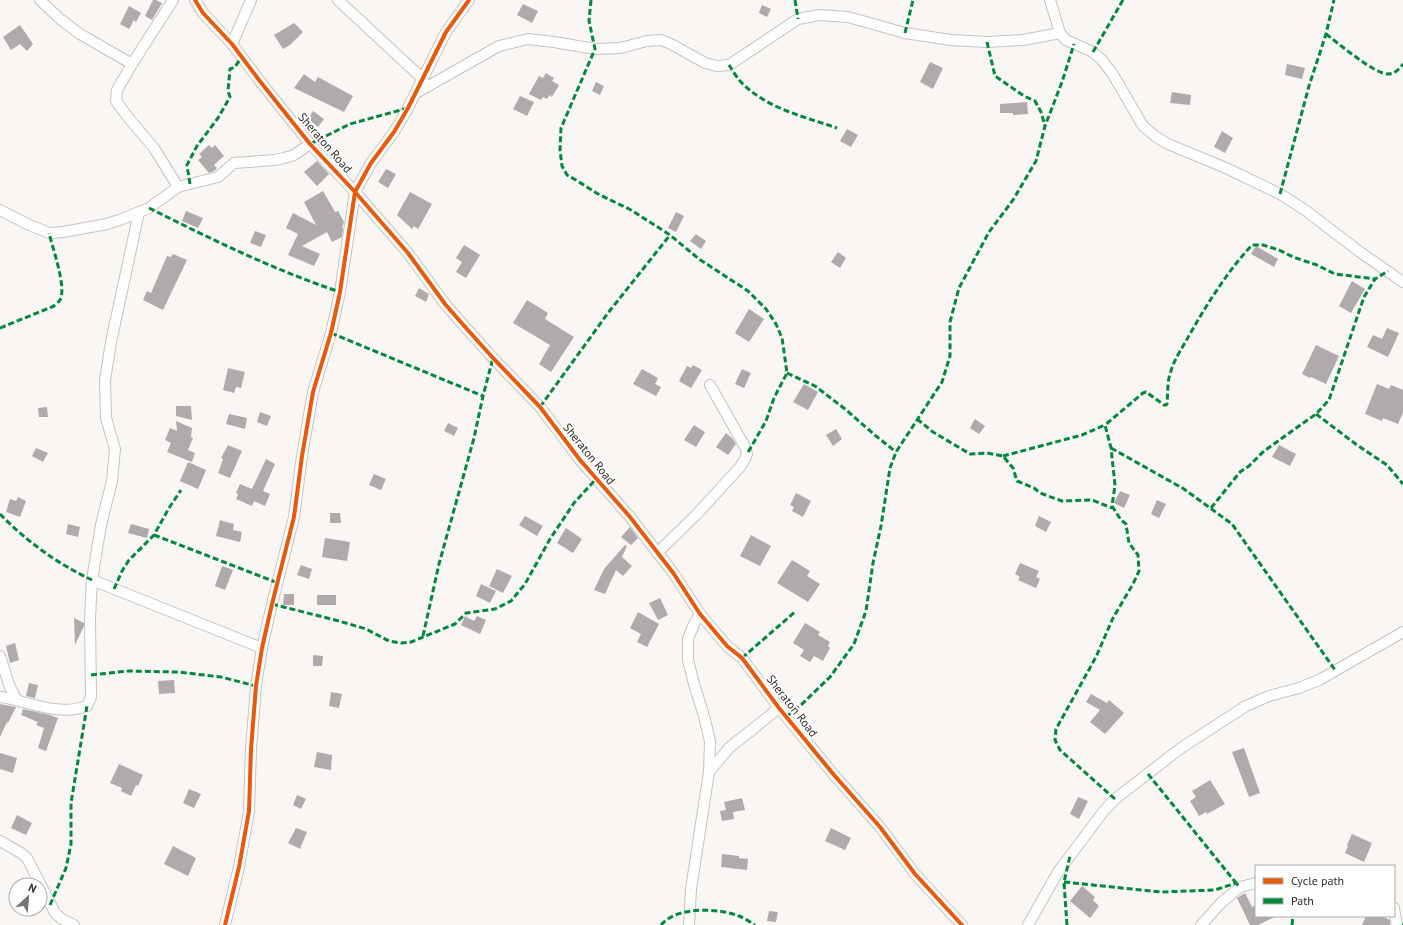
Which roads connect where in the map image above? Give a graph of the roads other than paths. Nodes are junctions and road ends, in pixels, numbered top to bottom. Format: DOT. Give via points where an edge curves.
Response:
graph roads {
  1 [pos="40,0"];
  2 [pos="173,0"];
  3 [pos="195,0"];
  4 [pos="251,0"];
  5 [pos="338,0"];
  6 [pos="469,0"];
  7 [pos="1050,0"];
  8 [pos="1060,33"];
  9 [pos="232,44"];
  10 [pos="132,64"];
  11 [pos="423,78"];
  12 [pos="416,93"];
  13 [pos="310,144"];
  14 [pos="178,187"];
  15 [pos="355,192"];
  16 [pos="0,210"];
  17 [pos="139,212"];
  18 [pos="1403,282"];
  19 [pos="710,385"];
  20 [pos="658,553"];
  21 [pos="92,580"];
  22 [pos="700,614"];
  23 [pos="1403,632"];
  24 [pos="262,648"];
  25 [pos="0,656"];
  26 [pos="0,697"];
  27 [pos="16,699"];
  28 [pos="780,708"];
  29 [pos="709,772"];
  30 [pos="0,841"];
  31 [pos="1255,883"];
  32 [pos="1395,914"];
  33 [pos="74,925"];
  34 [pos="225,925"];
  35 [pos="689,925"];
  36 [pos="962,925"];
  37 [pos="1028,925"];
  38 [pos="1201,925"];
  39 [pos="1397,925"];
  1 -- 10 [label="street" via="80,34"];
  2 -- 10 [label="street"];
  3 -- 9 [label="street, Sheraton Road" via="203,13"];
  4 -- 9 [label="street"];
  5 -- 11 [label="street"];
  6 -- 11 [label="street" via="446,32"];
  7 -- 8 [label="street"];
  8 -- 12 [label="street" via="1023,40 951,40 905,33 848,17 819,15 798,19 729,65 717,66 705,63 661,40 620,48 595,49 528,39 499,46"];
  8 -- 18 [label="street" via="1066,40 1093,52 1101,59 1143,126 1155,136 1280,194"];
  9 -- 13 [label="street, Sheraton Road"];
  10 -- 14 [label="street" via="117,90 116,101 154,148"];
  11 -- 12 [label="street"];
  12 -- 15 [label="street"];
  13 -- 14 [label="street" via="294,155 275,160 234,163 218,177"];
  13 -- 15 [label="street, Sheraton Road"];
  14 -- 17 [label="street" via="149,208"];
  15 -- 20 [label="street, Sheraton Road" via="408,253 445,304 540,407 580,460"];
  15 -- 24 [label="street" via="340,292 313,392 294,517"];
  16 -- 17 [label="street" via="49,233 107,224"];
  17 -- 21 [label="street" via="105,380 106,418 115,449 112,480"];
  19 -- 20 [label="street" via="747,454 740,467"];
  20 -- 22 [label="street, Sheraton Road"];
  21 -- 24 [label="street"];
  21 -- 27 [label="street" via="91,697 87,706 76,710 54,710"];
  22 -- 28 [label="street, Sheraton Road" via="727,646 742,658"];
  22 -- 29 [label="street" via="688,639 688,660 710,741"];
  23 -- 37 [label="street" via="1319,680 1246,706 1181,748 1103,812 1058,872"];
  24 -- 34 [label="street" via="250,749 249,811"];
  25 -- 27 [label="street"];
  26 -- 27 [label="street"];
  28 -- 29 [label="street" via="729,748"];
  28 -- 36 [label="street, Sheraton Road" via="834,776 880,827 915,874"];
  29 -- 35 [label="street" via="691,889"];
  30 -- 33 [label="street" via="27,858 55,913"];
  31 -- 38 [label="street" via="1240,887"];
  32 -- 39 [label="street"];
}
